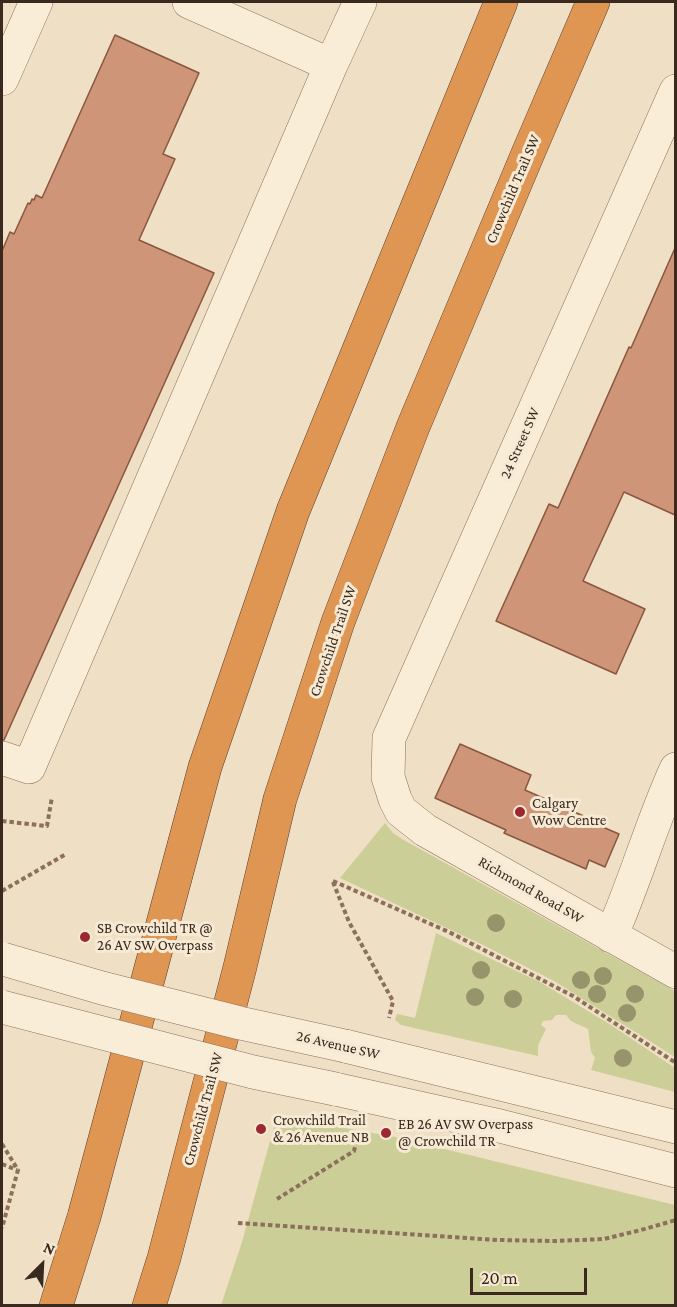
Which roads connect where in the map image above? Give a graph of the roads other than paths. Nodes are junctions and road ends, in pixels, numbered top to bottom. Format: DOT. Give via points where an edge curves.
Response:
graph roads {
  1 [pos="36,2"];
  2 [pos="189,2"];
  3 [pos="360,2"];
  4 [pos="501,2"];
  5 [pos="593,2"];
  6 [pos="331,65"];
  7 [pos="2,79"];
  8 [pos="675,91"];
  9 [pos="2,758"];
  10 [pos="671,790"];
  11 [pos="395,799"];
  12 [pos="611,936"];
  13 [pos="2,959"];
  14 [pos="675,972"];
  15 [pos="2,1007"];
  16 [pos="675,1127"];
  17 [pos="675,1171"];
  18 [pos="56,1305"];
  19 [pos="149,1305"];
  1 -- 7 [label="street"];
  2 -- 6 [label="street"];
  3 -- 6 [label="street"];
  4 -- 18 [label="highway" via="293,512 205,767 84,1217"];
  5 -- 19 [label="highway, Crowchild Trail SW" via="413,427 338,622 280,800 237,978"];
  6 -- 9 [label="street" via="29,767"];
  8 -- 11 [label="street, 24 Street SW" via="389,738 388,777"];
  10 -- 12 [label="street"];
  11 -- 12 [label="street, Richmond Road SW" via="400,811 425,830"];
  12 -- 14 [label="street, Richmond Road SW"];
  13 -- 16 [label="street, 26 Avenue SW, bridge" via="228,1020"];
  15 -- 17 [label="street, bridge" via="253,1072 496,1125"];
}
